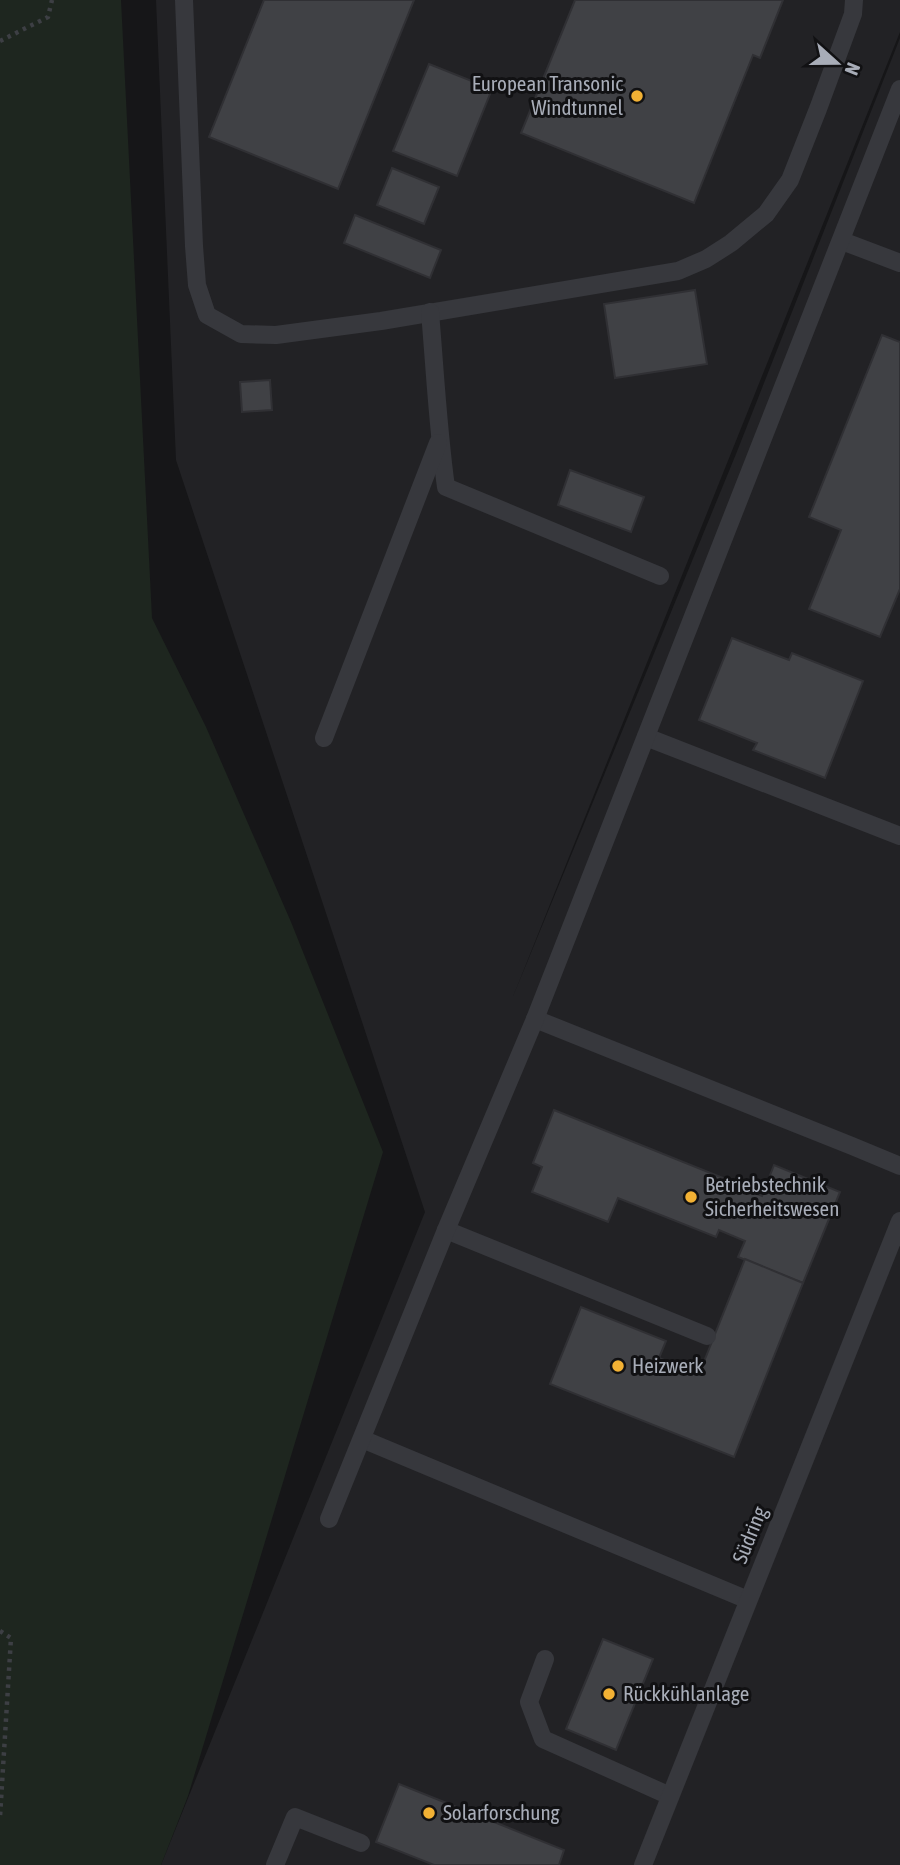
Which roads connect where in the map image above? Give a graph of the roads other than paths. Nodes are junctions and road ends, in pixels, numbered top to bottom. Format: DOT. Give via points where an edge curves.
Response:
graph roads {
  1 [pos="184,0"];
  2 [pos="854,0"];
  3 [pos="900,89"];
  4 [pos="842,241"];
  5 [pos="900,263"];
  6 [pos="430,313"];
  7 [pos="439,440"];
  8 [pos="660,576"];
  9 [pos="646,737"];
  10 [pos="324,738"];
  11 [pos="900,836"];
  12 [pos="535,1019"];
  13 [pos="900,1166"];
  14 [pos="900,1221"];
  15 [pos="446,1230"];
  16 [pos="707,1336"];
  17 [pos="362,1439"];
  18 [pos="329,1519"];
  19 [pos="748,1600"];
  20 [pos="545,1658"];
  21 [pos="670,1796"];
  22 [pos="361,1843"];
  23 [pos="275,1865"];
  24 [pos="642,1865"];
  1 -- 6 [label="lane" via="194,246 197,285 207,315 241,334 276,335"];
  2 -- 6 [label="lane" via="853,14 790,180 766,214 731,243 678,271"];
  3 -- 4 [label="lane"];
  4 -- 5 [label="lane"];
  4 -- 9 [label="lane"];
  6 -- 7 [label="lane"];
  7 -- 8 [label="lane" via="446,487"];
  7 -- 10 [label="lane"];
  9 -- 11 [label="lane"];
  9 -- 12 [label="lane"];
  12 -- 13 [label="lane"];
  12 -- 15 [label="lane"];
  14 -- 19 [label="lane, Südring"];
  15 -- 16 [label="lane"];
  15 -- 17 [label="lane"];
  17 -- 18 [label="lane"];
  17 -- 19 [label="lane"];
  19 -- 21 [label="lane, Südring"];
  20 -- 21 [label="lane" via="529,1702 543,1739"];
  21 -- 24 [label="lane, Südring"];
  22 -- 23 [label="lane" via="295,1817"];
}
